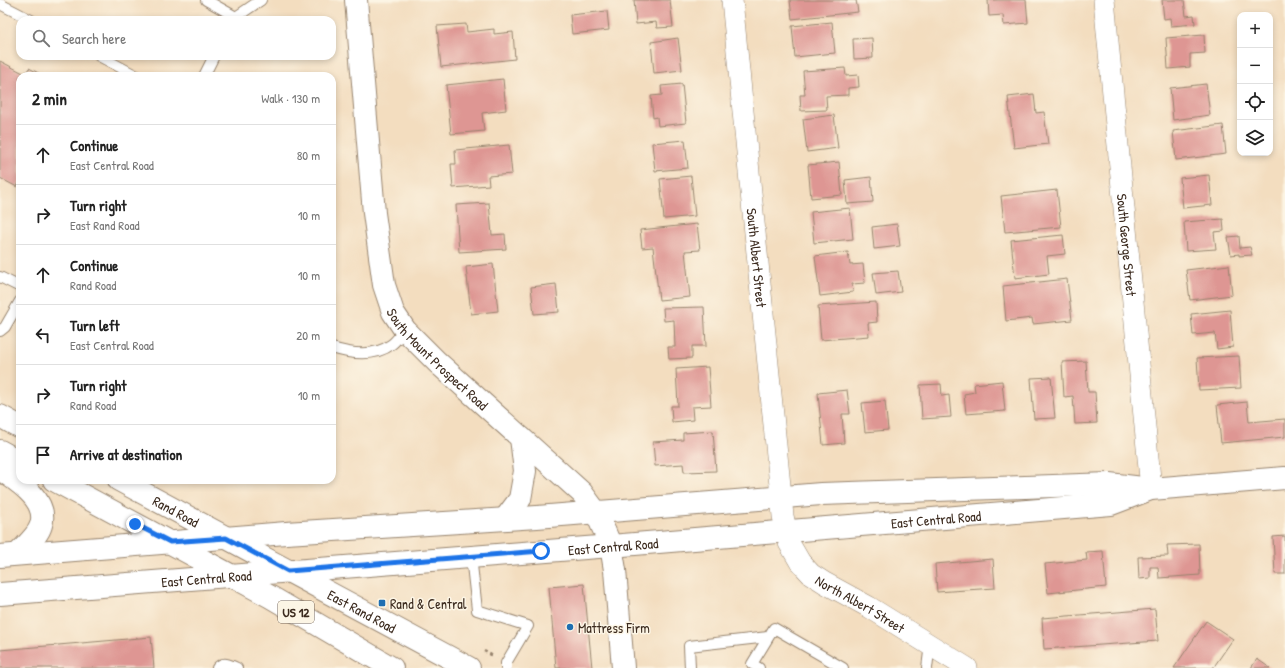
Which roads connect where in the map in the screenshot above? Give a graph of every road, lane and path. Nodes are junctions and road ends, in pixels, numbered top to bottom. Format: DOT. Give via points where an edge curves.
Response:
graph roads {
  1 [pos="206,0"];
  2 [pos="261,0"];
  3 [pos="732,0"];
  4 [pos="1104,0"];
  5 [pos="352,1"];
  6 [pos="0,4"];
  7 [pos="23,16"];
  8 [pos="232,16"];
  9 [pos="238,16"];
  10 [pos="107,60"];
  11 [pos="212,60"];
  12 [pos="129,72"];
  13 [pos="206,72"];
  14 [pos="0,277"];
  15 [pos="16,285"];
  16 [pos="16,308"];
  17 [pos="405,330"];
  18 [pos="0,331"];
  19 [pos="336,350"];
  20 [pos="521,438"];
  21 [pos="0,451"];
  22 [pos="16,460"];
  23 [pos="0,469"];
  24 [pos="1285,478"];
  25 [pos="16,480"];
  26 [pos="21,484"];
  27 [pos="61,484"];
  28 [pos="126,484"];
  29 [pos="1151,489"];
  30 [pos="596,512"];
  31 [pos="784,515"];
  32 [pos="505,519"];
  33 [pos="226,538"];
  34 [pos="170,542"];
  35 [pos="611,546"];
  36 [pos="255,554"];
  37 [pos="9,555"];
  38 [pos="471,556"];
  39 [pos="288,571"];
  40 [pos="231,575"];
  41 [pos="0,594"];
  42 [pos="768,637"];
  43 [pos="930,644"];
  44 [pos="955,665"];
  45 [pos="217,668"];
  46 [pos="236,668"];
  47 [pos="392,668"];
  48 [pos="469,668"];
  49 [pos="506,668"];
  50 [pos="623,668"];
  51 [pos="690,668"];
  52 [pos="759,668"];
  53 [pos="843,668"];
  54 [pos="927,668"];
  1 -- 8 [label="lane"];
  2 -- 9 [label="lane"];
  3 -- 31 [label="street, South Albert Street"];
  4 -- 29 [label="street, South George Street"];
  5 -- 17 [label="main road, South Mount Prospect Road" via="384,285 393,312"];
  6 -- 7 [label="lane"];
  10 -- 12 [label="lane"];
  11 -- 13 [label="lane"];
  14 -- 15 [label="lane"];
  16 -- 18 [label="lane"];
  17 -- 19 [label="lane" via="392,344 378,351 360,353"];
  17 -- 20 [label="main road, South Mount Prospect Road" via="436,362"];
  20 -- 30 [label="main road, South Mount Prospect Road" via="582,493"];
  20 -- 32 [label="main road" via="525,471 520,499"];
  21 -- 22 [label="main road"];
  23 -- 25 [label="main road"];
  24 -- 29 [label="main road, East Central Road"];
  26 -- 37 [label="main road" via="36,497 42,521 39,530"];
  27 -- 34 [label="main road, US 12"];
  28 -- 33 [label="main road, Rand Road / US 12"];
  29 -- 31 [label="main road, East Central Road" via="1111,504"];
  29 -- 31 [label="main road, East Central Road" via="1109,484 821,494"];
  30 -- 31 [label="main road, East Central Road"];
  30 -- 32 [label="main road, East Central Road"];
  30 -- 35 [label="main road, South Mount Prospect Road"];
  31 -- 35 [label="main road, East Central Road"];
  31 -- 43 [label="street, North Albert Street" via="789,543 795,555 811,574"];
  32 -- 33 [label="main road, East Central Road"];
  33 -- 34 [label="main road, East Central Road"];
  33 -- 36 [label="main road, Rand Road / US 12"];
  34 -- 37 [label="main road, East Central Road"];
  34 -- 40 [label="main road, US 12"];
  35 -- 38 [label="main road, East Central Road"];
  35 -- 50 [label="main road, South Mount Prospect Road"];
  36 -- 39 [label="main road, East Rand Road / US 12"];
  38 -- 39 [label="main road, East Central Road"];
  38 -- 49 [label="lane" via="477,610 528,626 506,663"];
  39 -- 40 [label="main road, East Central Road"];
  39 -- 48 [label="main road, East Rand Road / US 12"];
  40 -- 41 [label="main road, East Central Road"];
  40 -- 47 [label="main road, US 12"];
  42 -- 51 [label="lane" via="689,646"];
  42 -- 52 [label="lane" via="752,664"];
  42 -- 53 [label="lane" via="774,628"];
  43 -- 44 [label="street, North Albert Street"];
  43 -- 54 [label="lane"];
  45 -- 46 [label="lane" via="222,664 229,664"];
}
